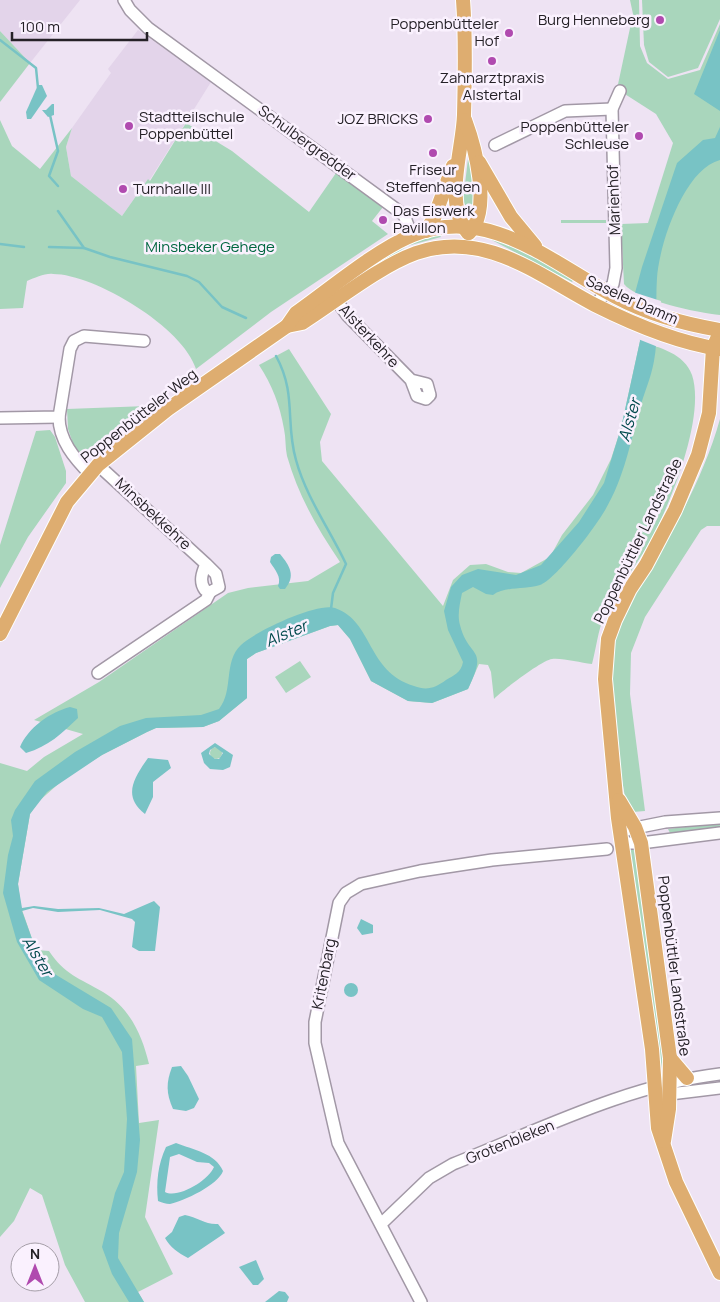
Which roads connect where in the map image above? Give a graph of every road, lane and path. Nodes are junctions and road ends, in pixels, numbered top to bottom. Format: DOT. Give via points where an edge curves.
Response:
graph roads {
  1 [pos="124,0"];
  2 [pos="464,0"];
  3 [pos="620,91"];
  4 [pos="612,109"];
  5 [pos="464,116"];
  6 [pos="495,145"];
  7 [pos="459,149"];
  8 [pos="477,158"];
  9 [pos="468,230"];
  10 [pos="426,231"];
  11 [pos="412,236"];
  12 [pos="450,246"];
  13 [pos="489,251"];
  14 [pos="540,252"];
  15 [pos="508,256"];
  16 [pos="607,292"];
  17 [pos="332,296"];
  18 [pos="595,305"];
  19 [pos="720,331"];
  20 [pos="144,341"];
  21 [pos="716,349"];
  22 [pos="720,374"];
  23 [pos="411,380"];
  24 [pos="716,395"];
  25 [pos="60,417"];
  26 [pos="0,418"];
  27 [pos="94,469"];
  28 [pos="25,583"];
  29 [pos="0,615"];
  30 [pos="0,634"];
  31 [pos="98,673"];
  32 [pos="618,797"];
  33 [pos="720,818"];
  34 [pos="635,826"];
  35 [pos="720,833"];
  36 [pos="621,837"];
  37 [pos="641,843"];
  38 [pos="607,849"];
  39 [pos="670,1058"];
  40 [pos="720,1074"];
  41 [pos="687,1078"];
  42 [pos="655,1088"];
  43 [pos="720,1088"];
  44 [pos="670,1089"];
  45 [pos="664,1144"];
  46 [pos="381,1224"];
  47 [pos="720,1273"];
  48 [pos="421,1302"];
  1 -- 11 [label="street, Schulbergredder" via="148,28 404,215"];
  2 -- 5 [label="main road"];
  3 -- 4 [label="street, Marienhof"];
  4 -- 6 [label="street" via="565,111"];
  4 -- 16 [label="street, Marienhof" via="616,268 613,284"];
  5 -- 7 [label="main road"];
  5 -- 8 [label="main road"];
  7 -- 9 [label="main road" via="456,205"];
  7 -- 10 [label="main road" via="434,218"];
  8 -- 9 [label="main road" via="479,213"];
  8 -- 14 [label="main road" via="511,217"];
  9 -- 10 [label="main road, Poppenbütteler Weg" via="446,227"];
  9 -- 12 [label="main road, Poppenbütteler Weg"];
  9 -- 13 [label="main road, Poppenbütteler Weg"];
  9 -- 14 [label="main road, Poppenbütteler Weg" via="492,231"];
  10 -- 11 [label="main road, Poppenbütteler Weg"];
  11 -- 17 [label="main road, Poppenbütteler Weg" via="388,249"];
  12 -- 13 [label="main road, Poppenbütteler Weg"];
  12 -- 17 [label="main road, Poppenbütteler Weg" via="428,249 403,259"];
  13 -- 15 [label="main road, Poppenbütteler Weg"];
  14 -- 16 [label="main road, Saseler Damm"];
  15 -- 18 [label="main road, Saseler Damm"];
  16 -- 18 [label="street, Marienhof"];
  16 -- 19 [label="main road, Saseler Damm" via="676,321"];
  17 -- 23 [label="street, Alsterkehre"];
  17 -- 27 [label="main road, Poppenbütteler Weg" via="302,323 287,326 168,410"];
  18 -- 21 [label="main road, Saseler Damm" via="676,338"];
  19 -- 21 [label="main road, Poppenbüttler Landstraße"];
  20 -- 25 [label="street, Minsbekkehre" via="84,336 74,341"];
  21 -- 24 [label="main road, Poppenbüttler Landstraße" via="710,381"];
  22 -- 24 [label="main road, Poppenbüttler Landstraße"];
  24 -- 32 [label="main road, Poppenbüttler Landstraße" via="684,491 652,555 630,589 608,639 606,700"];
  25 -- 26 [label="street"];
  25 -- 27 [label="street, Minsbekkehre" via="59,427 65,442 77,460"];
  27 -- 28 [label="main road, Poppenbütteler Weg" via="68,502"];
  27 -- 31 [label="street, Minsbekkehre" via="206,564 202,572 202,586 210,592 206,600"];
  28 -- 29 [label="main road, Poppenbütteler Weg"];
  28 -- 30 [label="main road, Poppenbütteler Weg"];
  32 -- 34 [label="main road, Poppenbüttler Landstraße"];
  32 -- 36 [label="main road, Poppenbüttler Landstraße"];
  33 -- 34 [label="street"];
  34 -- 36 [label="street"];
  34 -- 37 [label="main road, Poppenbüttler Landstraße"];
  35 -- 37 [label="street"];
  36 -- 37 [label="street"];
  36 -- 42 [label="main road, Poppenbüttler Landstraße"];
  37 -- 39 [label="main road, Poppenbüttler Landstraße"];
  38 -- 46 [label="street, Kritenbarg" via="492,860 420,871 361,884 342,898 329,944 313,1034 338,1143"];
  39 -- 41 [label="main road"];
  39 -- 44 [label="main road, Poppenbüttler Landstraße"];
  40 -- 41 [label="street"];
  41 -- 44 [label="street"];
  42 -- 44 [label="street"];
  42 -- 45 [label="main road, Poppenbüttler Landstraße" via="658,1128"];
  42 -- 46 [label="street, Grotenbleken" via="619,1098 453,1164 429,1178"];
  43 -- 44 [label="street"];
  44 -- 45 [label="main road, Poppenbüttler Landstraße"];
  45 -- 47 [label="main road, Poppenbüttler Landstraße" via="676,1182"];
  46 -- 48 [label="street, Kritenbarg"];
}
